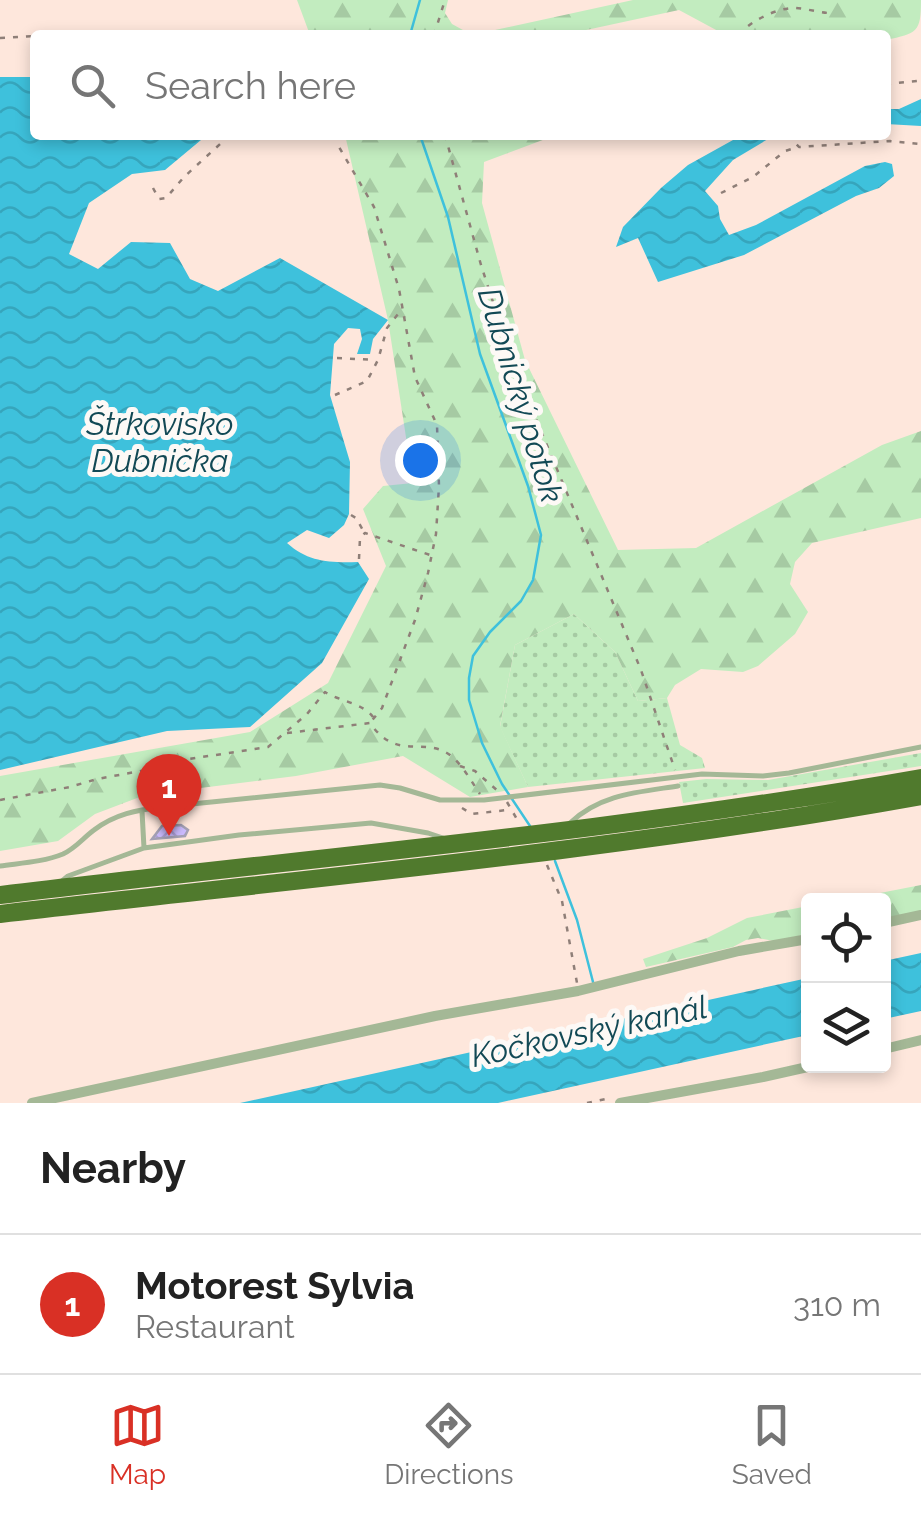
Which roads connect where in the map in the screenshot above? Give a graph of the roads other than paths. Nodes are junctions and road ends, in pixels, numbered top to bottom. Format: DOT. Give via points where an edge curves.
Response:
graph roads {
  1 [pos="921,748"];
  2 [pos="921,778"];
  3 [pos="678,786"];
  4 [pos="921,796"];
  5 [pos="142,810"];
  6 [pos="556,839"];
  7 [pos="463,844"];
  8 [pos="144,848"];
  9 [pos="0,866"];
  10 [pos="50,889"];
  11 [pos="0,896"];
  12 [pos="0,914"];
  13 [pos="921,915"];
  14 [pos="891,921"];
  15 [pos="801,939"];
  16 [pos="921,1040"];
  17 [pos="891,1047"];
  18 [pos="801,1068"];
  19 [pos="626,1102"];
  20 [pos="32,1103"];
  1 -- 5 [label="lane" via="762,776 678,776 484,800 453,801 380,786"];
  2 -- 6 [label="highway"];
  3 -- 6 [label="lane" via="607,799 577,816"];
  4 -- 6 [label="highway" via="828,813"];
  5 -- 8 [label="lane"];
  5 -- 9 [label="lane" via="112,818 60,855"];
  6 -- 7 [label="highway"];
  6 -- 12 [label="highway" via="536,854"];
  7 -- 8 [label="lane" via="371,822"];
  7 -- 10 [label="highway"];
  8 -- 10 [label="lane"];
  10 -- 11 [label="highway"];
  13 -- 14 [label="street"];
  15 -- 20 [label="street"];
  16 -- 17 [label="street"];
  18 -- 19 [label="street"];
}
